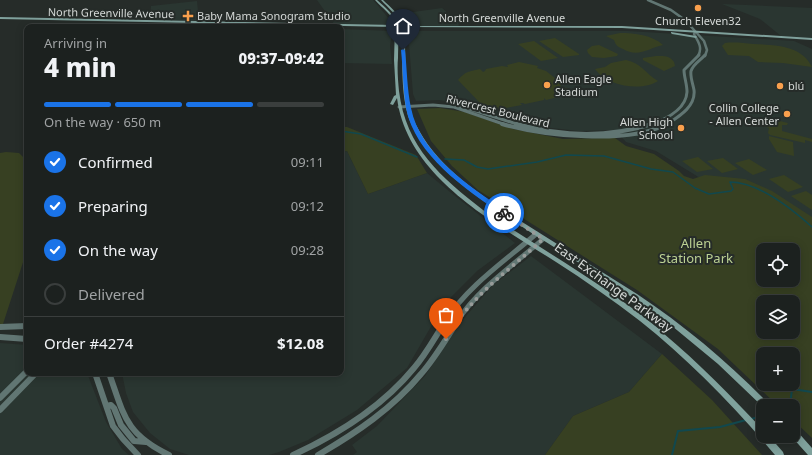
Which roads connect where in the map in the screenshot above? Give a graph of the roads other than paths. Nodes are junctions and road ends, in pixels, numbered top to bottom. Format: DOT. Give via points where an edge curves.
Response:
graph roads {
  1 [pos="376,0"];
  2 [pos="382,0"];
  3 [pos="648,0"];
  4 [pos="390,8"];
  5 [pos="384,9"];
  6 [pos="0,19"];
  7 [pos="394,21"];
  8 [pos="226,24"];
  9 [pos="344,26"];
  10 [pos="381,26"];
  11 [pos="344,28"];
  12 [pos="396,28"];
  13 [pos="402,28"];
  14 [pos="449,29"];
  15 [pos="672,32"];
  16 [pos="694,33"];
  17 [pos="700,34"];
  18 [pos="696,37"];
  19 [pos="780,38"];
  20 [pos="812,40"];
  21 [pos="396,61"];
  22 [pos="404,61"];
  23 [pos="398,96"];
  24 [pos="392,104"];
  25 [pos="399,105"];
  26 [pos="408,105"];
  27 [pos="475,112"];
  28 [pos="452,174"];
  29 [pos="442,178"];
  30 [pos="536,234"];
  31 [pos="543,239"];
  32 [pos="528,241"];
  33 [pos="536,246"];
  34 [pos="466,295"];
  35 [pos="474,300"];
  36 [pos="671,323"];
  37 [pos="24,326"];
  38 [pos="0,327"];
  39 [pos="659,333"];
  40 [pos="0,337"];
  41 [pos="24,339"];
  42 [pos="433,342"];
  43 [pos="442,347"];
  44 [pos="24,373"];
  45 [pos="33,376"];
  46 [pos="96,376"];
  47 [pos="110,376"];
  48 [pos="0,398"];
  49 [pos="760,399"];
  50 [pos="107,406"];
  51 [pos="0,410"];
  52 [pos="356,419"];
  53 [pos="362,428"];
  54 [pos="756,428"];
  55 [pos="800,441"];
  56 [pos="146,442"];
  57 [pos="769,443"];
  58 [pos="812,454"];
  59 [pos="138,455"];
  60 [pos="169,455"];
  61 [pos="293,455"];
  62 [pos="318,455"];
  63 [pos="780,455"];
  1 -- 5 [label="main road, East Exchange Parkway"];
  2 -- 4 [label="main road, East Exchange Parkway"];
  3 -- 16 [label="street, Rivercrest Boulevard" via="681,16"];
  4 -- 5 [label="main road"];
  4 -- 13 [label="main road, East Exchange Parkway" via="400,19"];
  5 -- 7 [label="main road, East Exchange Parkway"];
  6 -- 8 [label="main road, North Greenville Avenue"];
  7 -- 10 [label="main road"];
  7 -- 12 [label="main road, East Exchange Parkway"];
  9 -- 10 [label="main road, North Greenville Avenue"];
  10 -- 12 [label="main road, North Greenville Avenue"];
  11 -- 12 [label="main road, North Greenville Avenue"];
  12 -- 13 [label="main road, North Greenville Avenue"];
  12 -- 21 [label="main road, East Exchange Parkway"];
  13 -- 14 [label="main road, North Greenville Avenue"];
  13 -- 22 [label="main road, East Exchange Parkway"];
  14 -- 15 [label="main road, North Greenville Avenue" via="601,29"];
  14 -- 16 [label="main road, North Greenville Avenue" via="622,27"];
  15 -- 16 [label="main road, North Greenville Avenue"];
  15 -- 18 [label="main road"];
  16 -- 17 [label="main road, North Greenville Avenue"];
  16 -- 18 [label="street, Rivercrest Boulevard"];
  16 -- 19 [label="main road, North Greenville Avenue"];
  17 -- 19 [label="main road, North Greenville Avenue"];
  17 -- 27 [label="street, Rivercrest Boulevard" via="707,46 707,52 691,72 694,86 692,101 679,116 656,128 616,136 564,136 526,130"];
  18 -- 27 [label="street, Rivercrest Boulevard" via="702,50 684,70 687,84 685,99 672,113 649,125 613,132 566,132 521,125"];
  19 -- 20 [label="main road, North Greenville Avenue"];
  21 -- 22 [label="main road"];
  21 -- 23 [label="main road, East Exchange Parkway"];
  22 -- 26 [label="main road, East Exchange Parkway"];
  23 -- 24 [label="main road"];
  23 -- 25 [label="main road, East Exchange Parkway"];
  25 -- 26 [label="street, Rivercrest Boulevard"];
  25 -- 29 [label="main road, East Exchange Parkway" via="413,142"];
  26 -- 27 [label="street, Rivercrest Boulevard" via="447,106"];
  26 -- 28 [label="main road, East Exchange Parkway" via="412,122 423,141"];
  28 -- 29 [label="main road"];
  28 -- 30 [label="main road, East Exchange Parkway"];
  29 -- 32 [label="main road, East Exchange Parkway" via="463,196"];
  30 -- 31 [label="main road, East Exchange Parkway"];
  30 -- 32 [label="street"];
  31 -- 33 [label="street"];
  31 -- 36 [label="main road, East Exchange Parkway" via="634,296"];
  32 -- 33 [label="main road, East Exchange Parkway"];
  32 -- 34 [label="street"];
  33 -- 35 [label="street"];
  33 -- 39 [label="main road, East Exchange Parkway"];
  34 -- 35 [label="street"];
  34 -- 42 [label="street" via="447,318"];
  35 -- 43 [label="street"];
  36 -- 39 [label="main road"];
  36 -- 49 [label="main road, East Exchange Parkway"];
  37 -- 38 [label="street"];
  39 -- 54 [label="main road, East Exchange Parkway" via="720,389"];
  40 -- 41 [label="street"];
  42 -- 43 [label="street"];
  42 -- 52 [label="street" via="403,381 389,395"];
  43 -- 53 [label="street" via="409,389"];
  44 -- 48 [label="street"];
  45 -- 51 [label="street"];
  46 -- 50 [label="street"];
  47 -- 56 [label="street" via="127,422"];
  50 -- 56 [label="street" via="111,405 114,408 121,425 134,441"];
  50 -- 59 [label="street" via="110,420 122,439"];
  52 -- 53 [label="street"];
  52 -- 61 [label="street"];
  53 -- 62 [label="street"];
  55 -- 58 [label="main road"];
  56 -- 60 [label="street"];
  57 -- 63 [label="main road, East Exchange Parkway"];
}
